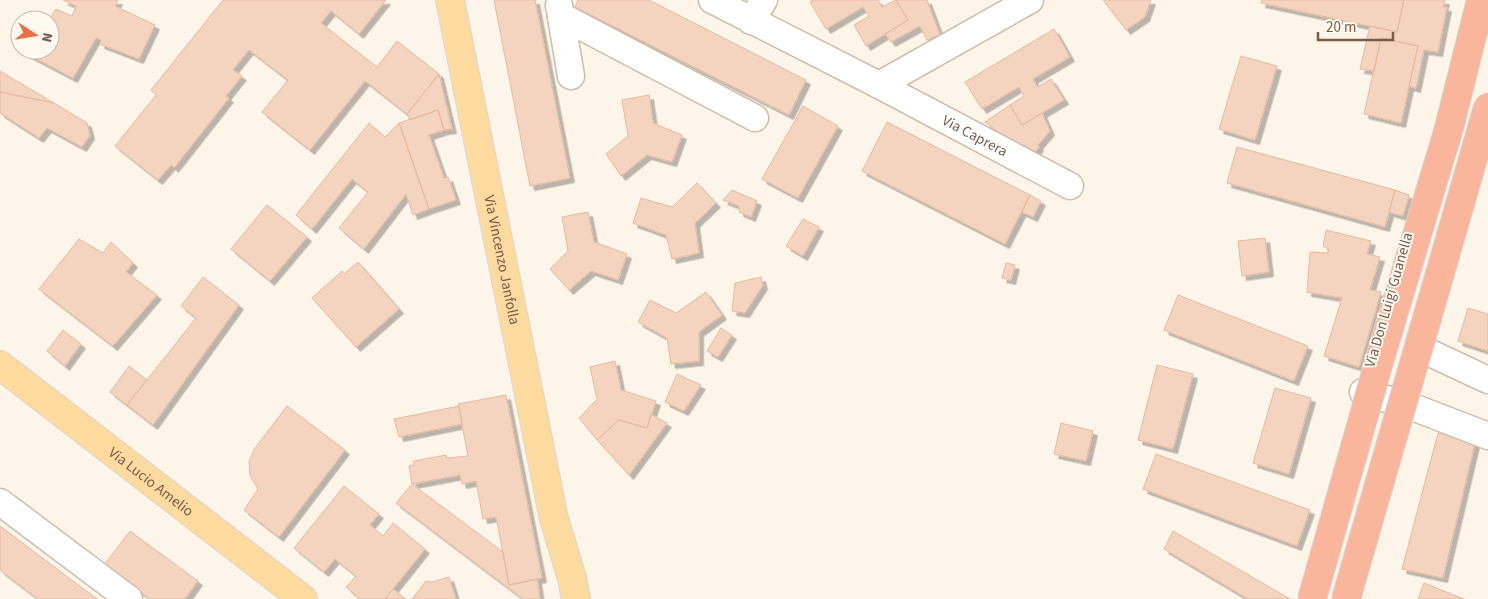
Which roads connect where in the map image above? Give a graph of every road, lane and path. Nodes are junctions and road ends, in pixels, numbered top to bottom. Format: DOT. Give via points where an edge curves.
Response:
graph roads {
  1 [pos="450,0"];
  2 [pos="712,0"];
  3 [pos="1030,0"];
  4 [pos="1470,0"];
  5 [pos="1481,0"];
  6 [pos="560,8"];
  7 [pos="757,10"];
  8 [pos="571,76"];
  9 [pos="879,85"];
  10 [pos="1488,107"];
  11 [pos="754,118"];
  12 [pos="1488,131"];
  13 [pos="1429,164"];
  14 [pos="1476,176"];
  15 [pos="1070,186"];
  16 [pos="1426,351"];
  17 [pos="0,364"];
  18 [pos="1488,380"];
  19 [pos="1363,392"];
  20 [pos="1410,406"];
  21 [pos="1488,436"];
  22 [pos="0,502"];
  23 [pos="554,519"];
  24 [pos="128,599"];
  25 [pos="304,599"];
  26 [pos="560,599"];
  27 [pos="576,599"];
  28 [pos="1304,599"];
  29 [pos="1312,599"];
  30 [pos="1346,599"];
  31 [pos="1354,599"];
  1 -- 23 [label="main road, Via Vincenzo Janfolla"];
  2 -- 7 [label="street, Via Caprera"];
  3 -- 9 [label="street"];
  4 -- 13 [label="street, Via Don Luigi Guanella"];
  5 -- 29 [label="highway, bridge" via="1448,128"];
  6 -- 8 [label="street"];
  6 -- 11 [label="street"];
  7 -- 9 [label="street, Via Caprera"];
  9 -- 15 [label="street, Via Caprera"];
  10 -- 30 [label="highway, bridge"];
  12 -- 14 [label="street"];
  13 -- 14 [label="street"];
  13 -- 19 [label="street, Via Don Luigi Guanella"];
  14 -- 16 [label="street"];
  16 -- 18 [label="street"];
  16 -- 20 [label="street"];
  17 -- 25 [label="main road, Via Lucio Amelio"];
  19 -- 20 [label="street"];
  19 -- 28 [label="street, Via Don Luigi Guanella"];
  20 -- 21 [label="street"];
  20 -- 31 [label="street"];
  22 -- 24 [label="street"];
  23 -- 26 [label="main road, Via Vincenzo Janfolla"];
  23 -- 27 [label="main road, Via Vincenzo Janfolla"];
}
